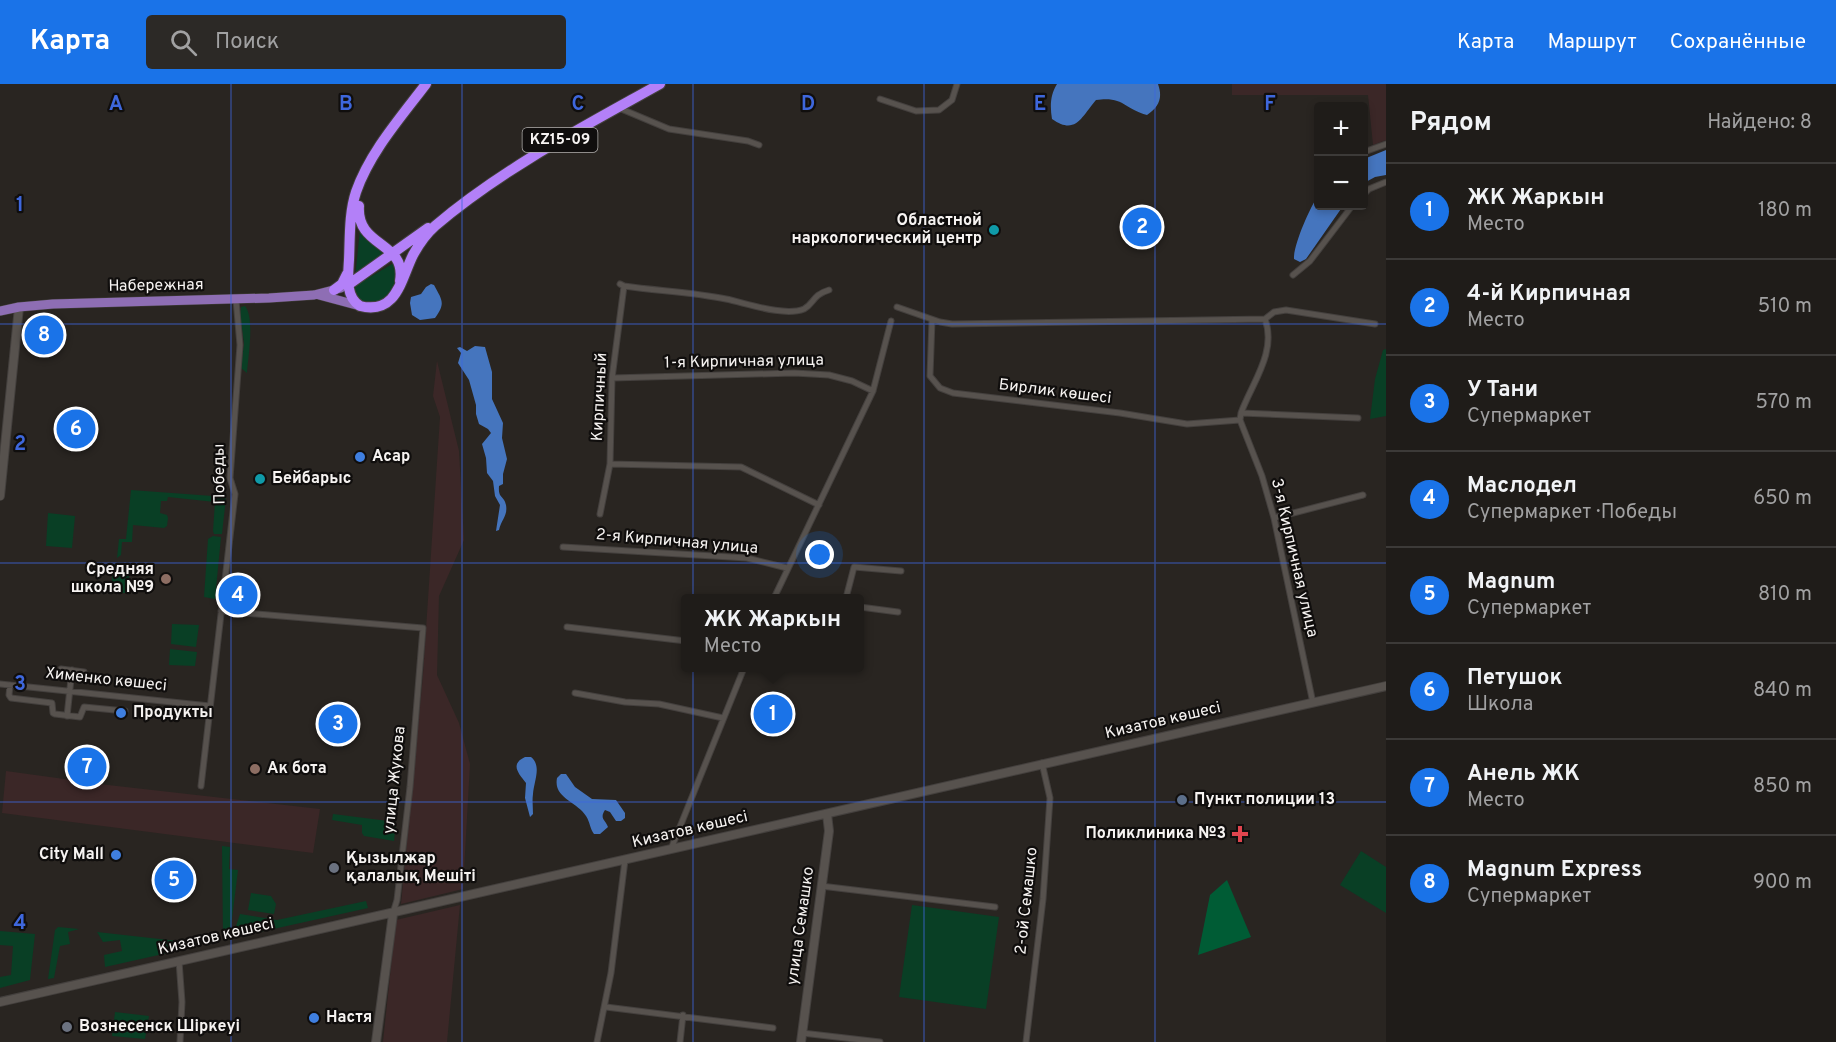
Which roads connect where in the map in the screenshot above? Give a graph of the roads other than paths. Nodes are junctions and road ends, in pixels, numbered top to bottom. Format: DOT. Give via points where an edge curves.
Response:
graph roads {
  1 [pos="427,84"];
  2 [pos="660,84"];
  3 [pos="957,84"];
  4 [pos="879,99"];
  5 [pos="617,108"];
  6 [pos="1386,144"];
  7 [pos="759,145"];
  8 [pos="1368,151"];
  9 [pos="1386,182"];
  10 [pos="1368,190"];
  11 [pos="465,203"];
  12 [pos="1349,210"];
  13 [pos="392,253"];
  14 [pos="377,264"];
  15 [pos="348,265"];
  16 [pos="401,268"];
  17 [pos="1293,275"];
  18 [pos="348,285"];
  19 [pos="334,290"];
  20 [pos="829,290"];
  21 [pos="397,292"];
  22 [pos="314,295"];
  23 [pos="236,300"];
  24 [pos="360,306"];
  25 [pos="19,307"];
  26 [pos="897,307"];
  27 [pos="0,311"];
  28 [pos="1265,319"];
  29 [pos="932,320"];
  30 [pos="891,321"];
  31 [pos="1375,324"];
  32 [pos="612,378"];
  33 [pos="873,391"];
  34 [pos="1240,416"];
  35 [pos="1358,418"];
  36 [pos="610,464"];
  37 [pos="1363,495"];
  38 [pos="0,496"];
  39 [pos="819,505"];
  40 [pos="600,514"];
  41 [pos="1274,518"];
  42 [pos="563,547"];
  43 [pos="787,568"];
  44 [pos="901,571"];
  45 [pos="776,594"];
  46 [pos="847,594"];
  47 [pos="864,608"];
  48 [pos="221,611"];
  49 [pos="898,612"];
  50 [pos="567,627"];
  51 [pos="681,639"];
  52 [pos="61,669"];
  53 [pos="72,670"];
  54 [pos="84,672"];
  55 [pos="742,672"];
  56 [pos="0,684"];
  57 [pos="10,685"];
  58 [pos="1386,686"];
  59 [pos="70,691"];
  60 [pos="575,693"];
  61 [pos="1312,703"];
  62 [pos="210,706"];
  63 [pos="125,711"];
  64 [pos="67,716"];
  65 [pos="723,718"];
  66 [pos="1042,763"];
  67 [pos="201,786"];
  68 [pos="827,814"];
  69 [pos="671,849"];
  70 [pos="625,860"];
  71 [pos="821,886"];
  72 [pos="995,907"];
  73 [pos="393,914"];
  74 [pos="179,961"];
  75 [pos="0,1002"];
  76 [pos="606,1007"];
  77 [pos="683,1016"];
  78 [pos="773,1028"];
  79 [pos="802,1037"];
  80 [pos="180,1042"];
  81 [pos="376,1042"];
  82 [pos="597,1042"];
  83 [pos="680,1042"];
  84 [pos="879,1042"];
  85 [pos="1026,1042"];
  1 -- 13 [label="highway" via="370,174 360,198 362,226"];
  1 -- 15 [label="highway" via="380,147 359,184"];
  2 -- 5 [label="highway, KZ15-09"];
  3 -- 4 [label="street" via="952,99 939,110 916,111"];
  5 -- 7 [label="street" via="669,129"];
  5 -- 11 [label="highway, KZ15-09" via="547,148"];
  6 -- 8 [label="street"];
  9 -- 10 [label="street"];
  11 -- 13 [label="highway, KZ15-09"];
  11 -- 21 [label="highway, KZ15-09" via="427,235 413,255"];
  12 -- 17 [label="street" via="1310,261"];
  13 -- 14 [label="highway, KZ15-09"];
  13 -- 16 [label="highway"];
  14 -- 16 [label="highway" via="390,261"];
  14 -- 18 [label="highway, KZ15-09"];
  15 -- 18 [label="highway"];
  15 -- 19 [label="highway" via="345,281"];
  16 -- 21 [label="highway"];
  18 -- 19 [label="main road, Набережная"];
  18 -- 24 [label="highway" via="352,299"];
  19 -- 22 [label="main road, Набережная"];
  20 -- 32 [label="street, Кирпичный" via="798,310 766,309 726,299 622,285"];
  21 -- 24 [label="highway" via="383,305"];
  22 -- 23 [label="main road, Набережная"];
  22 -- 24 [label="main road, Набережная"];
  23 -- 25 [label="main road, Набережная"];
  23 -- 48 [label="street, Победы" via="240,345 230,478 235,494"];
  25 -- 27 [label="main road, Набережная"];
  25 -- 38 [label="main road"];
  26 -- 29 [label="street"];
  28 -- 29 [label="street" via="952,324"];
  28 -- 31 [label="street" via="1286,310"];
  28 -- 34 [label="street" via="1269,333 1267,349"];
  29 -- 34 [label="street, Бирлик көшесі" via="930,376 940,388 953,393 1187,424"];
  30 -- 33 [label="street"];
  32 -- 33 [label="street, 1-я Кирпичная улица" via="794,373 829,375"];
  32 -- 36 [label="street, Кирпичный"];
  33 -- 39 [label="street"];
  34 -- 35 [label="street"];
  34 -- 41 [label="street, 3-я Кирпичная улица"];
  36 -- 39 [label="street" via="741,466"];
  36 -- 40 [label="street, Кирпичный"];
  37 -- 41 [label="street"];
  39 -- 43 [label="street"];
  41 -- 61 [label="street, 3-я Кирпичная улица"];
  42 -- 43 [label="street, 2-я Кирпичная улица" via="741,558"];
  43 -- 45 [label="street"];
  44 -- 46 [label="street" via="855,567"];
  47 -- 49 [label="street"];
  48 -- 62 [label="street, Победы"];
  48 -- 73 [label="street, улица Жукова" via="423,628 409,793"];
  50 -- 51 [label="street"];
  52 -- 53 [label="street"];
  53 -- 54 [label="street"];
  53 -- 59 [label="street"];
  55 -- 65 [label="street"];
  56 -- 57 [label="street, Хименко көшесі"];
  57 -- 59 [label="street, Хименко көшесі"];
  57 -- 64 [label="street" via="11,698 51,703 53,714"];
  58 -- 61 [label="main road, Кизатов көшесі"];
  59 -- 62 [label="street, Хименко көшесі"];
  59 -- 64 [label="street"];
  60 -- 65 [label="street"];
  61 -- 66 [label="main road, Кизатов көшесі"];
  62 -- 67 [label="street, Победы"];
  63 -- 64 [label="street" via="84,707 81,717"];
  65 -- 69 [label="street"];
  66 -- 68 [label="main road, Кизатов көшесі"];
  66 -- 85 [label="street, 2-ой Семашко" via="1050,798"];
  68 -- 69 [label="main road, Кизатов көшесі"];
  68 -- 71 [label="main road, улица Семашко" via="829,831"];
  69 -- 70 [label="main road, Кизатов көшесі"];
  70 -- 73 [label="main road, Кизатов көшесі"];
  70 -- 76 [label="street"];
  71 -- 72 [label="street"];
  71 -- 79 [label="main road, улица Семашко"];
  73 -- 74 [label="main road, Кизатов көшесі"];
  73 -- 81 [label="main road, улица Жукова"];
  74 -- 75 [label="main road, Кизатов көшесі"];
  74 -- 80 [label="street"];
  76 -- 77 [label="street"];
  76 -- 82 [label="street"];
  77 -- 78 [label="street"];
  77 -- 83 [label="street"];
  79 -- 84 [label="street"];
}
